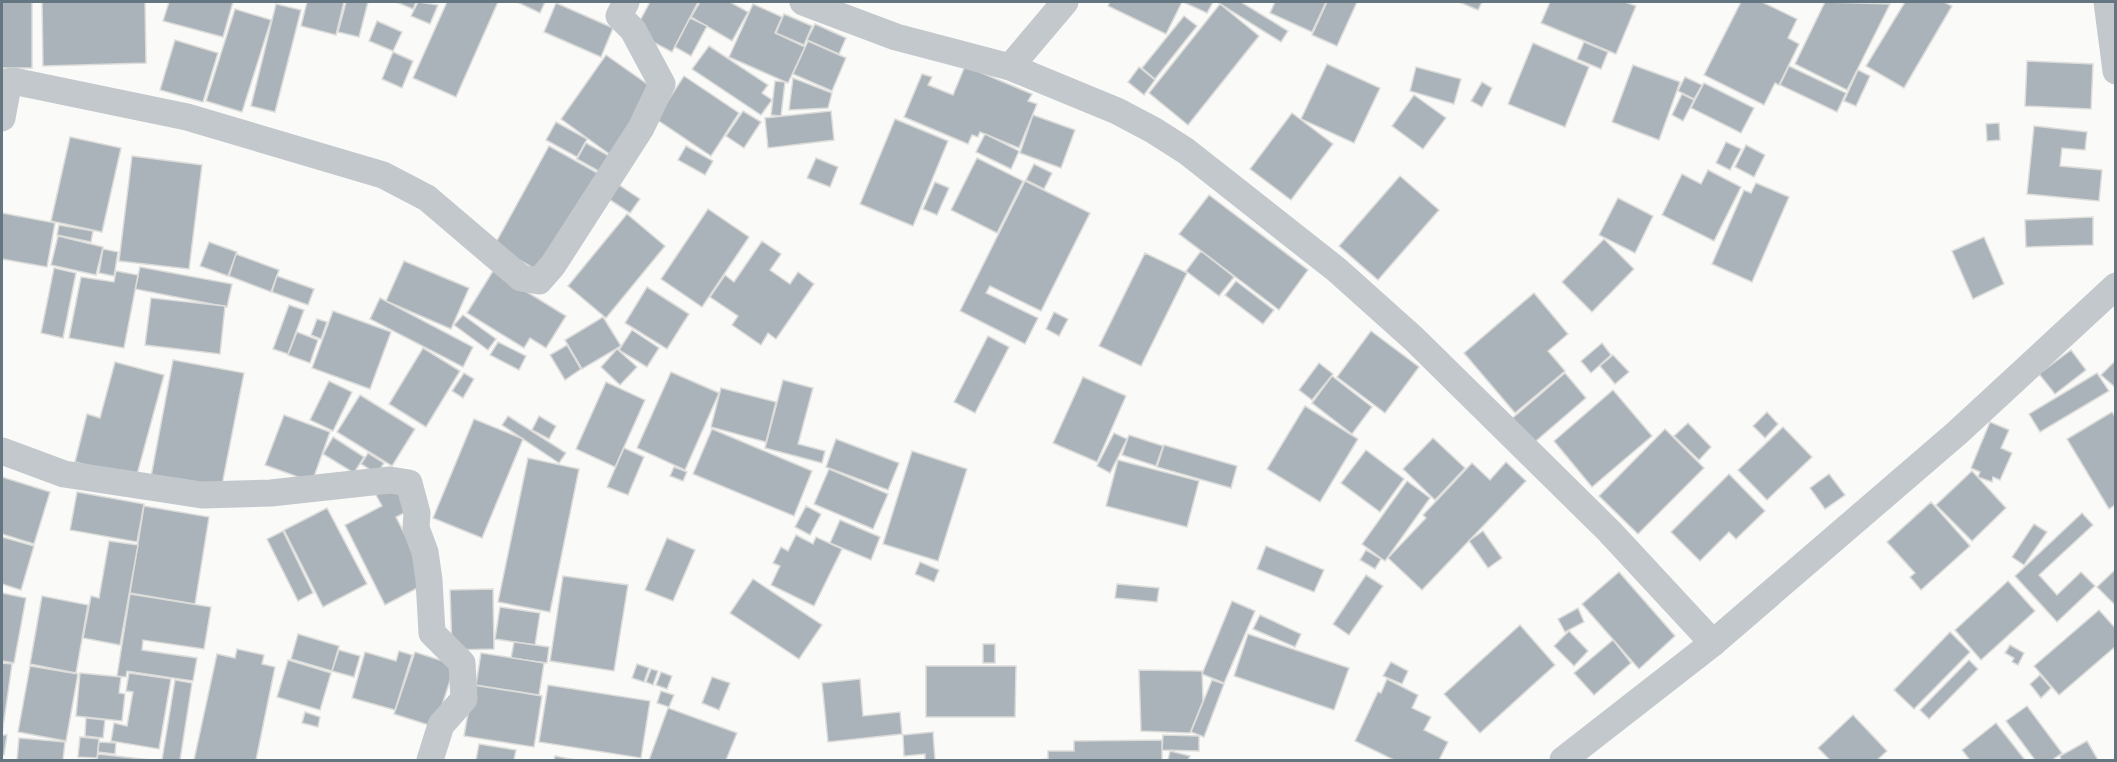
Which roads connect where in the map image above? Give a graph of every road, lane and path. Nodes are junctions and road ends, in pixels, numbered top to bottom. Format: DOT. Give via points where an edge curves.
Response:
graph roads {
  1 [pos="626,2"];
  2 [pos="803,2"];
  3 [pos="1065,2"];
  4 [pos="2107,2"];
  5 [pos="1010,67"];
  6 [pos="2115,70"];
  7 [pos="7,82"];
  8 [pos="2,118"];
  9 [pos="2115,286"];
  10 [pos="2,451"];
  11 [pos="1713,643"];
  12 [pos="430,760"];
  13 [pos="1563,760"];
  1 -- 7 [label="street" via="619,16 633,30 662,84 641,128 539,281 521,278 427,198 383,175 187,117"];
  2 -- 5 [label="street" via="896,37"];
  3 -- 5 [label="street"];
  4 -- 6 [label="street"];
  5 -- 11 [label="street" via="1153,130 1186,151 1337,270 1414,339 1602,524"];
  7 -- 8 [label="street"];
  9 -- 11 [label="street" via="1957,433"];
  10 -- 12 [label="street" via="73,476 202,495 271,493 390,480 409,483 426,561 432,633 462,663 464,699 441,725"];
  11 -- 13 [label="street"];
}
